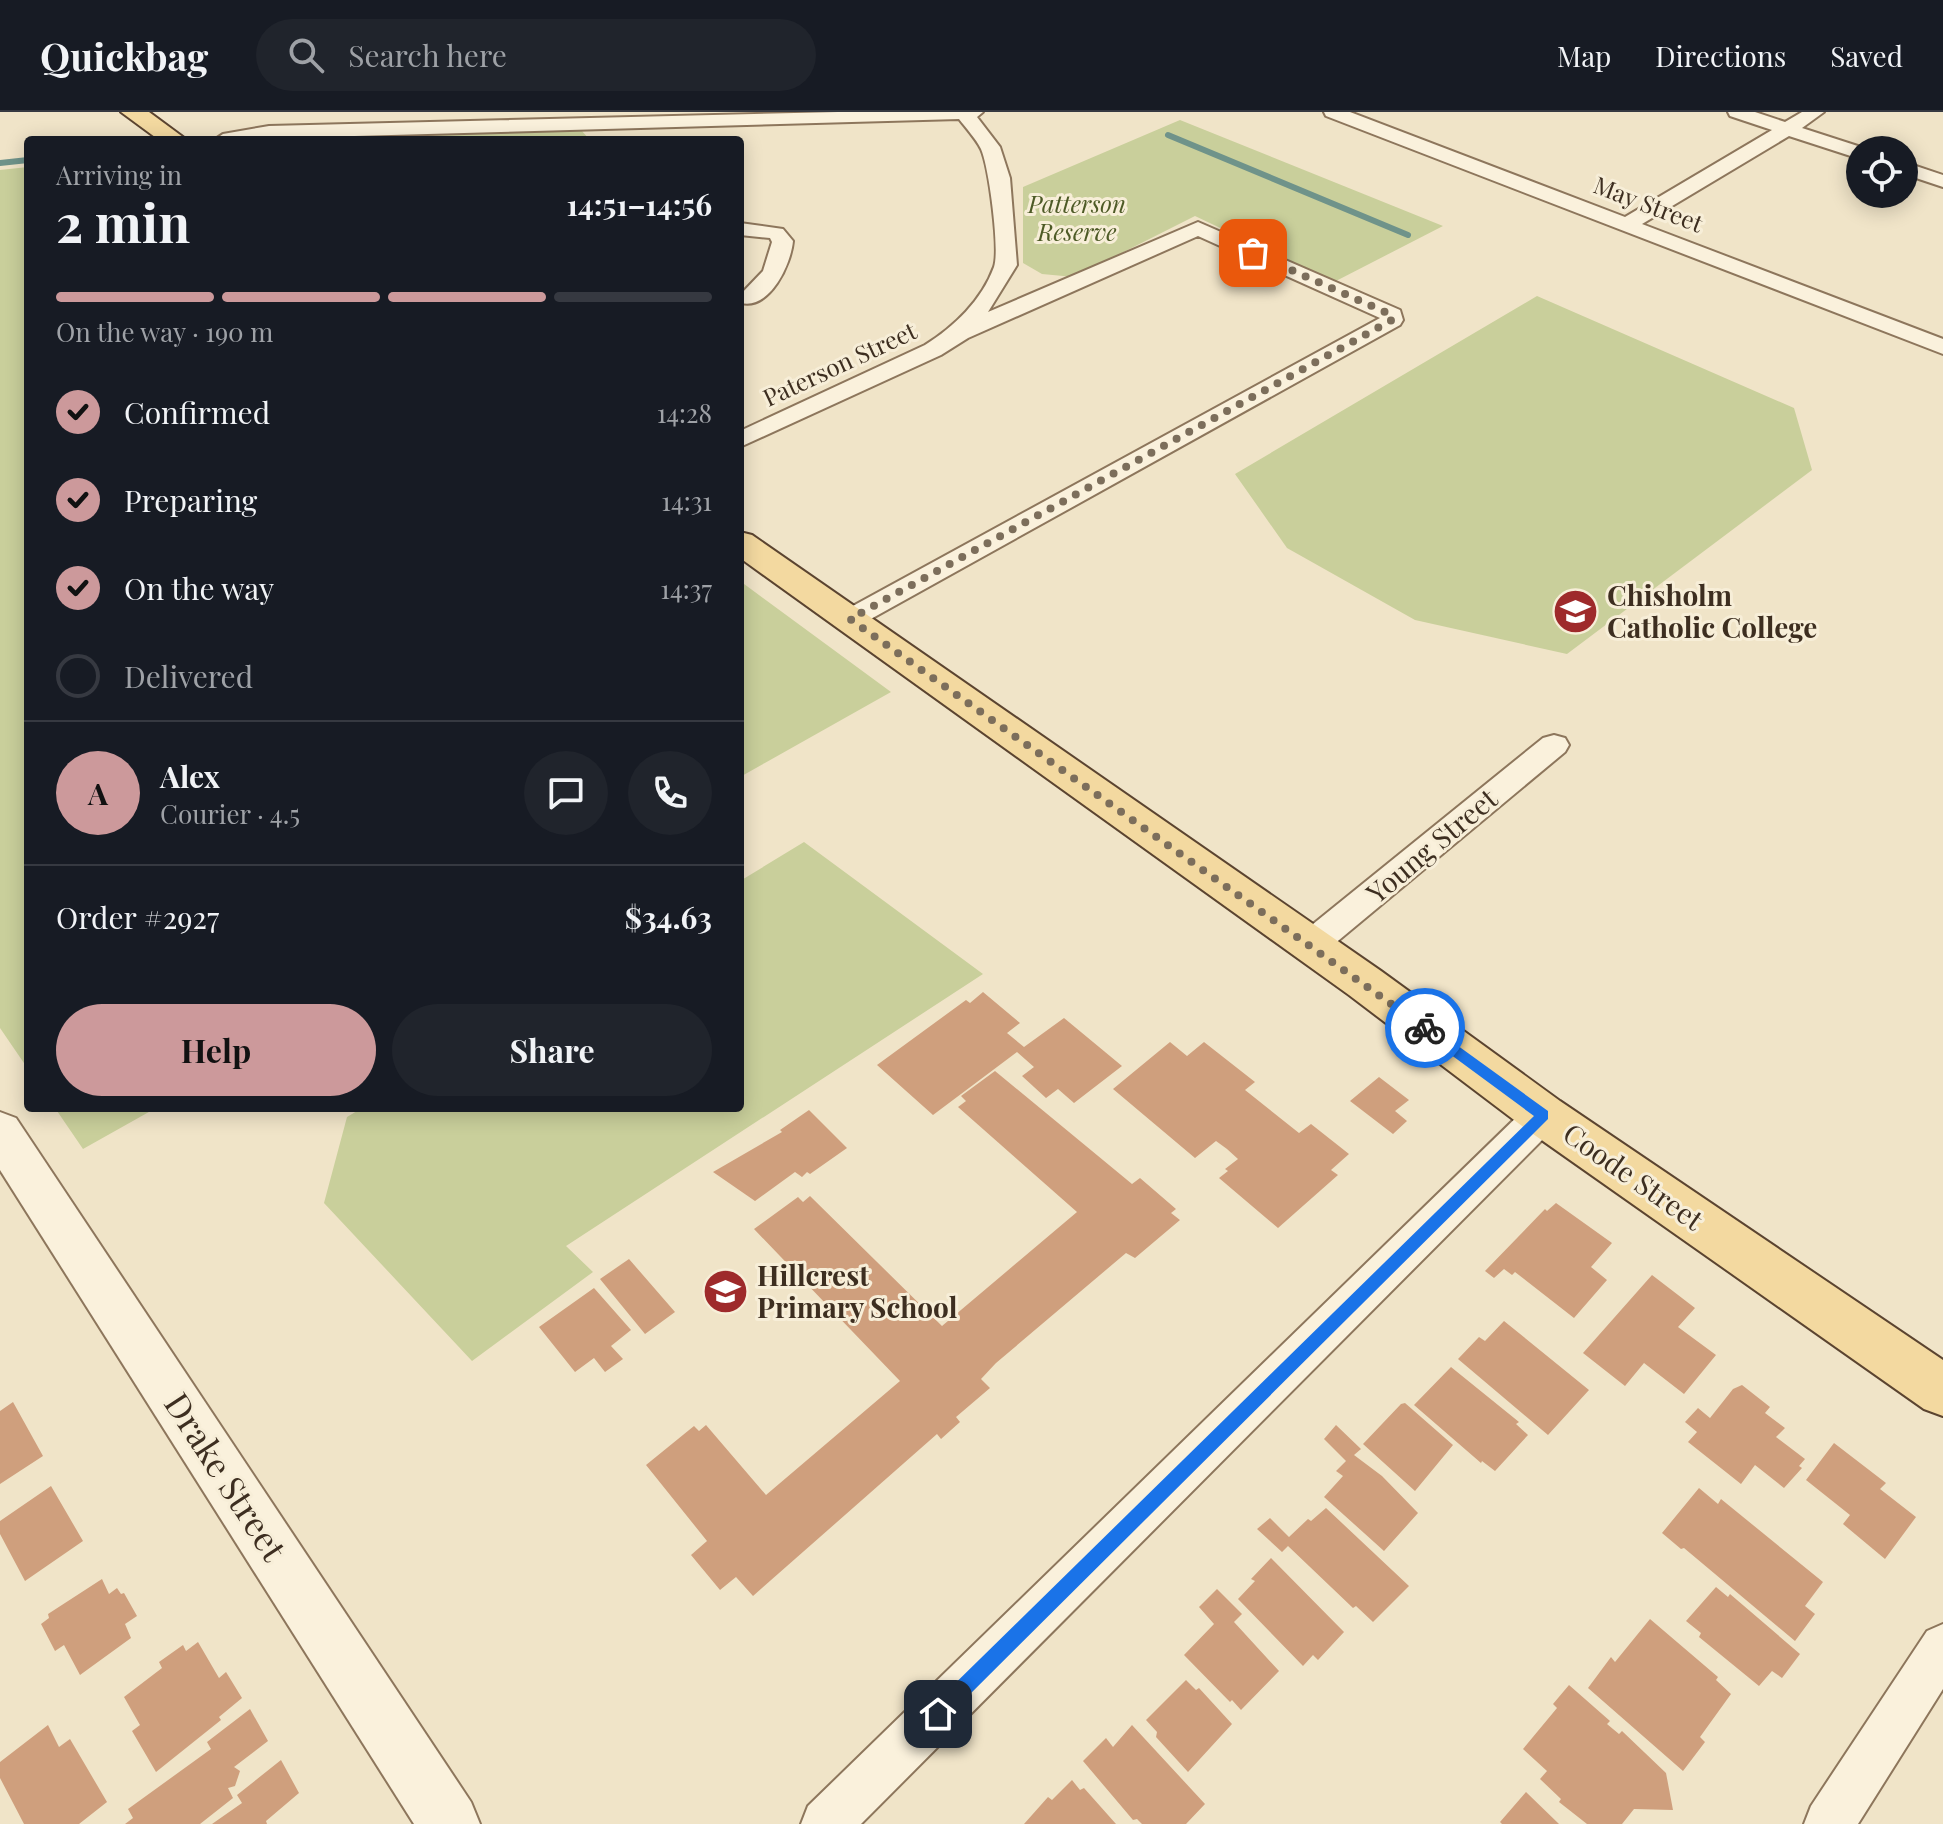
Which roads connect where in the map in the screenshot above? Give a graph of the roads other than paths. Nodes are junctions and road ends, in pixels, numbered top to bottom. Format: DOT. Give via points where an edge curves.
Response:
graph roads {
  1 [pos="133,112"];
  2 [pos="1333,112"];
  3 [pos="1737,112"];
  4 [pos="1815,112"];
  5 [pos="970,113"];
  6 [pos="897,114"];
  7 [pos="518,118"];
  8 [pos="1787,129"];
  9 [pos="594,132"];
  10 [pos="169,136"];
  11 [pos="246,136"];
  12 [pos="1846,148"];
  13 [pos="1918,173"];
  14 [pos="1943,181"];
  15 [pos="1626,225"];
  16 [pos="744,229"];
  17 [pos="1006,265"];
  18 [pos="1075,284"];
  19 [pos="749,298"];
  20 [pos="960,333"];
  21 [pos="1943,347"];
  22 [pos="744,438"];
  23 [pos="744,545"];
  24 [pos="850,619"];
  25 [pos="1554,745"];
  26 [pos="1309,946"];
  27 [pos="1543,1115"];
  28 [pos="0,1131"];
  29 [pos="1943,1391"];
  30 [pos="1943,1647"];
  31 [pos="449,1824"];
  32 [pos="826,1824"];
  33 [pos="1829,1824"];
  1 -- 10 [label="main road"];
  2 -- 15 [label="street, May Street"];
  3 -- 8 [label="street"];
  4 -- 8 [label="street"];
  5 -- 6 [label="street"];
  5 -- 17 [label="street" via="1000,178"];
  6 -- 9 [label="street"];
  7 -- 9 [label="street"];
  7 -- 11 [label="street"];
  8 -- 12 [label="street"];
  8 -- 15 [label="street"];
  13 -- 14 [label="street"];
  15 -- 21 [label="street, May Street"];
  16 -- 19 [label="street" via="776,233 783,241 782,259 767,283"];
  17 -- 18 [label="street"];
  17 -- 20 [label="street, Paterson Street"];
  18 -- 20 [label="street, Paterson Street"];
  18 -- 24 [label="street, Paterson Street" via="1198,228 1392,315 1392,320"];
  20 -- 22 [label="street, Paterson Street"];
  23 -- 24 [label="main road, Coode Street"];
  24 -- 26 [label="main road, Coode Street"];
  25 -- 26 [label="street, Young Street"];
  26 -- 27 [label="main road, Coode Street"];
  27 -- 29 [label="main road, Coode Street"];
  27 -- 32 [label="street"];
  28 -- 31 [label="street, Drake Street"];
  30 -- 33 [label="street"];
}
